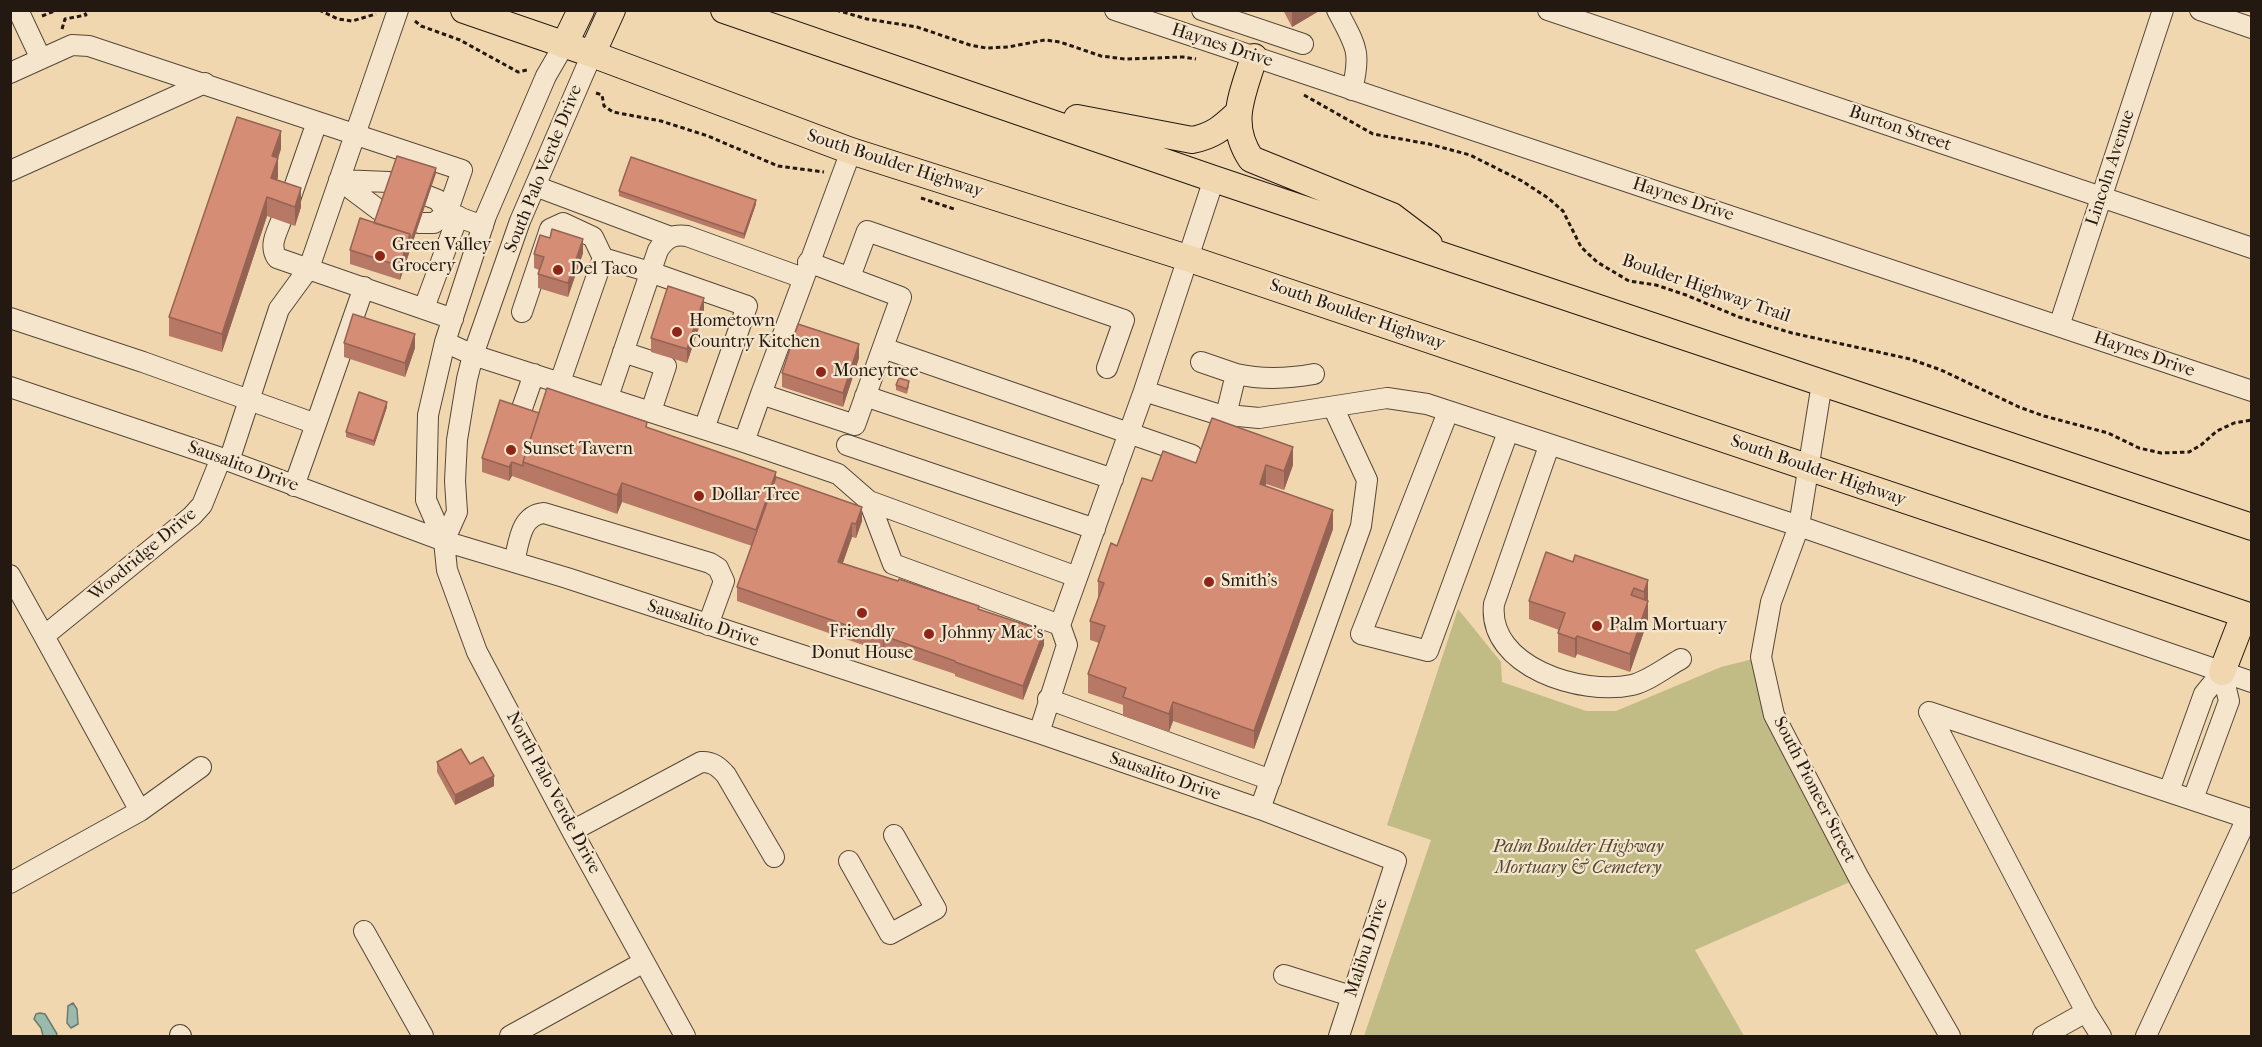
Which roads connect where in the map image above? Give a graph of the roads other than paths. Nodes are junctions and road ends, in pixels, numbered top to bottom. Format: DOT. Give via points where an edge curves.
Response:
graph roads {
  1 [pos="464,10"];
  2 [pos="581,10"];
  3 [pos="612,10"];
  4 [pos="724,10"];
  5 [pos="1115,10"];
  6 [pos="1202,10"];
  7 [pos="1337,10"];
  8 [pos="1548,10"];
  9 [pos="2163,10"];
  10 [pos="2200,10"];
  11 [pos="404,14"];
  12 [pos="27,16"];
  13 [pos="2252,28"];
  14 [pos="1303,44"];
  15 [pos="564,45"];
  16 [pos="592,54"];
  17 [pos="1254,57"];
  18 [pos="41,59"];
  19 [pos="10,73"];
  20 [pos="204,83"];
  21 [pos="1352,90"];
  22 [pos="1012,110"];
  23 [pos="1237,114"];
  24 [pos="317,122"];
  25 [pos="355,135"];
  26 [pos="850,151"];
  27 [pos="10,171"];
  28 [pos="1214,179"];
  29 [pos="339,180"];
  30 [pos="388,182"];
  31 [pos="535,186"];
  32 [pos="428,196"];
  33 [pos="2102,197"];
  34 [pos="289,202"];
  35 [pos="379,210"];
  36 [pos="453,214"];
  37 [pos="281,221"];
  38 [pos="419,223"];
  39 [pos="483,226"];
  40 [pos="671,237"];
  41 [pos="2252,248"];
  42 [pos="1443,256"];
  43 [pos="603,258"];
  44 [pos="1187,258"];
  45 [pos="309,268"];
  46 [pos="806,270"];
  47 [pos="650,272"];
  48 [pos="850,277"];
  49 [pos="364,287"];
  50 [pos="424,308"];
  51 [pos="522,312"];
  52 [pos="10,318"];
  53 [pos="453,319"];
  54 [pos="2059,326"];
  55 [pos="445,342"];
  56 [pos="883,348"];
  57 [pos="623,352"];
  58 [pos="473,355"];
  59 [pos="1201,362"];
  60 [pos="1107,368"];
  61 [pos="534,374"];
  62 [pos="1236,374"];
  63 [pos="1314,374"];
  64 [pos="560,382"];
  65 [pos="1822,383"];
  66 [pos="10,387"];
  67 [pos="1144,391"];
  68 [pos="2252,391"];
  69 [pos="761,394"];
  70 [pos="866,396"];
  71 [pos="608,397"];
  72 [pos="249,400"];
  73 [pos="1333,407"];
  74 [pos="651,411"];
  75 [pos="1448,412"];
  76 [pos="520,414"];
  77 [pos="1226,415"];
  78 [pos="316,424"];
  79 [pos="855,425"];
  80 [pos="704,429"];
  81 [pos="1130,432"];
  82 [pos="1508,432"];
  83 [pos="744,442"];
  84 [pos="847,445"];
  85 [pos="1549,446"];
  86 [pos="1192,455"];
  87 [pos="225,460"];
  88 [pos="1808,467"];
  89 [pos="838,474"];
  90 [pos="1113,479"];
  91 [pos="294,486"];
  92 [pos="869,501"];
  93 [pos="1799,526"];
  94 [pos="2252,527"];
  95 [pos="1095,529"];
  96 [pos="444,541"];
  97 [pos="514,562"];
  98 [pos="10,575"];
  99 [pos="1077,577"];
  100 [pos="2248,616"];
  101 [pos="708,625"];
  102 [pos="1060,625"];
  103 [pos="44,636"];
  104 [pos="1681,659"];
  105 [pos="2222,672"];
  106 [pos="2252,682"];
  107 [pos="1048,699"];
  108 [pos="1039,733"];
  109 [pos="201,766"];
  110 [pos="1270,780"];
  111 [pos="2169,792"];
  112 [pos="2193,799"];
  113 [pos="1260,809"];
  114 [pos="140,811"];
  115 [pos="572,831"];
  116 [pos="894,835"];
  117 [pos="774,856"];
  118 [pos="849,861"];
  119 [pos="1396,861"];
  120 [pos="10,883"];
  121 [pos="364,931"];
  122 [pos="644,962"];
  123 [pos="1284,975"];
  124 [pos="1351,996"];
  125 [pos="2086,1012"];
  126 [pos="423,1036"];
  127 [pos="510,1036"];
  128 [pos="685,1036"];
  129 [pos="1339,1036"];
  130 [pos="1950,1036"];
  131 [pos="2043,1036"];
  132 [pos="2101,1036"];
  133 [pos="2146,1036"];
  1 -- 15 [label="main road, South Boulder Highway"];
  2 -- 15 [label="main road"];
  3 -- 16 [label="main road"];
  4 -- 22 [label="main road"];
  5 -- 17 [label="street, Haynes Drive"];
  6 -- 14 [label="street"];
  7 -- 21 [label="street" via="1357,51"];
  8 -- 33 [label="street, Burton Street"];
  9 -- 33 [label="street, Lincoln Avenue"];
  10 -- 13 [label="street"];
  11 -- 25 [label="street, Woodridge Drive"];
  12 -- 18 [label="street"];
  15 -- 16 [label="main road, South Boulder Highway"];
  15 -- 39 [label="street, South Palo Verde Drive" via="546,76"];
  16 -- 26 [label="main road, South Boulder Highway"];
  16 -- 31 [label="street, South Palo Verde Drive"];
  17 -- 21 [label="street, Haynes Drive"];
  17 -- 23 [label="main road"];
  18 -- 19 [label="street"];
  18 -- 20 [label="street" via="80,44"];
  20 -- 24 [label="street"];
  20 -- 27 [label="street"];
  21 -- 54 [label="street, Haynes Drive"];
  22 -- 23 [label="main road" via="1192,140 1208,137"];
  22 -- 28 [label="main road"];
  23 -- 42 [label="main road" via="1242,146 1251,159 1392,216"];
  24 -- 25 [label="street"];
  24 -- 34 [label="street"];
  25 -- 29 [label="street, Woodridge Drive"];
  25 -- 36 [label="street" via="462,170"];
  26 -- 44 [label="main road, South Boulder Highway"];
  26 -- 46 [label="street"];
  28 -- 42 [label="main road"];
  28 -- 44 [label="street"];
  29 -- 30 [label="street"];
  29 -- 35 [label="street"];
  29 -- 45 [label="street, Woodridge Drive"];
  31 -- 40 [label="street"];
  31 -- 58 [label="street, South Palo Verde Drive"];
  32 -- 36 [label="street"];
  33 -- 41 [label="street, Burton Street"];
  33 -- 54 [label="street, Lincoln Avenue"];
  36 -- 38 [label="street" via="434,223"];
  36 -- 39 [label="street"];
  36 -- 50 [label="street"];
  37 -- 45 [label="street" via="273,245 277,258"];
  39 -- 53 [label="street, South Palo Verde Drive"];
  40 -- 46 [label="street" via="687,236"];
  40 -- 47 [label="street" via="658,250"];
  42 -- 65 [label="main road"];
  43 -- 47 [label="street"];
  43 -- 51 [label="street" via="592,237 563,223 550,229"];
  43 -- 64 [label="street"];
  44 -- 67 [label="street"];
  44 -- 88 [label="main road, South Boulder Highway"];
  45 -- 49 [label="street"];
  45 -- 72 [label="street, Woodridge Drive" via="279,309"];
  46 -- 48 [label="street"];
  46 -- 69 [label="street"];
  47 -- 57 [label="street"];
  47 -- 80 [label="street" via="747,306"];
  48 -- 56 [label="street" via="901,297"];
  48 -- 60 [label="street" via="867,231 1124,320"];
  49 -- 50 [label="street"];
  49 -- 78 [label="street"];
  50 -- 53 [label="street"];
  52 -- 72 [label="street"];
  53 -- 55 [label="street, South Palo Verde Drive"];
  54 -- 68 [label="street, Haynes Drive"];
  55 -- 58 [label="street"];
  55 -- 96 [label="street, South Palo Verde Drive" via="428,415 426,500"];
  56 -- 70 [label="street"];
  56 -- 81 [label="street"];
  57 -- 71 [label="street"];
  57 -- 74 [label="street" via="666,366"];
  58 -- 61 [label="street"];
  58 -- 96 [label="street, South Palo Verde Drive" via="457,440 457,512"];
  59 -- 62 [label="street"];
  61 -- 64 [label="street"];
  61 -- 76 [label="street"];
  62 -- 63 [label="street" via="1280,379"];
  62 -- 77 [label="street"];
  64 -- 71 [label="street"];
  65 -- 88 [label="street, South Pioneer Street"];
  65 -- 94 [label="main road"];
  66 -- 87 [label="street, Sausalito Drive"];
  67 -- 77 [label="street"];
  67 -- 81 [label="street"];
  69 -- 79 [label="street"];
  69 -- 83 [label="street"];
  70 -- 79 [label="street"];
  70 -- 90 [label="street"];
  71 -- 74 [label="street"];
  72 -- 78 [label="street"];
  72 -- 87 [label="street, Woodridge Drive"];
  73 -- 75 [label="street" via="1387,398 1427,404"];
  73 -- 77 [label="street" via="1259,418"];
  73 -- 110 [label="street" via="1367,480 1361,526"];
  74 -- 80 [label="street"];
  75 -- 82 [label="street"];
  75 -- 82 [label="street" via="1362,634 1428,651"];
  78 -- 91 [label="street"];
  79 -- 84 [label="street"];
  80 -- 83 [label="street"];
  81 -- 86 [label="street"];
  81 -- 90 [label="street"];
  82 -- 85 [label="street"];
  83 -- 89 [label="street"];
  84 -- 89 [label="street"];
  84 -- 95 [label="street"];
  85 -- 93 [label="street"];
  85 -- 104 [label="street" via="1494,604 1494,626 1501,639 1521,661 1553,677 1609,688 1635,684"];
  87 -- 91 [label="street, Sausalito Drive"];
  87 -- 103 [label="street, Woodridge Drive" via="202,505 192,516"];
  88 -- 93 [label="street, South Pioneer Street"];
  88 -- 100 [label="main road, South Boulder Highway"];
  89 -- 92 [label="street"];
  90 -- 95 [label="street"];
  91 -- 96 [label="street, Sausalito Drive"];
  92 -- 99 [label="street"];
  92 -- 102 [label="street" via="893,564"];
  93 -- 105 [label="street"];
  93 -- 130 [label="street, South Pioneer Street" via="1771,602 1761,657 1774,715 1859,878"];
  95 -- 99 [label="street"];
  96 -- 97 [label="street, Sausalito Drive"];
  96 -- 115 [label="street, North Palo Verde Drive" via="447,570 477,652"];
  97 -- 101 [label="street, Sausalito Drive"];
  97 -- 101 [label="street" via="526,521 544,513 710,563 718,568 724,581"];
  98 -- 103 [label="street"];
  99 -- 102 [label="street"];
  100 -- 105 [label="main road"];
  101 -- 108 [label="street, Sausalito Drive"];
  102 -- 107 [label="street" via="1067,645"];
  103 -- 114 [label="street"];
  105 -- 106 [label="street"];
  105 -- 111 [label="street" via="2204,694"];
  105 -- 112 [label="street" via="2229,701"];
  107 -- 108 [label="street"];
  107 -- 110 [label="street"];
  108 -- 113 [label="street, Sausalito Drive"];
  109 -- 114 [label="street"];
  110 -- 113 [label="street"];
  111 -- 112 [label="street"];
  111 -- 125 [label="street" via="1929,712"];
  112 -- 133 [label="street" via="2247,818"];
  113 -- 119 [label="street, Sausalito Drive"];
  114 -- 120 [label="street"];
  115 -- 117 [label="street" via="708,761 726,775"];
  115 -- 122 [label="street, North Palo Verde Drive"];
  116 -- 118 [label="street" via="936,909 890,934"];
  119 -- 124 [label="street, Malibu Drive"];
  121 -- 126 [label="street"];
  122 -- 127 [label="street"];
  122 -- 128 [label="street, North Palo Verde Drive"];
  123 -- 124 [label="street"];
  124 -- 129 [label="street, Malibu Drive"];
  125 -- 131 [label="street"];
  125 -- 132 [label="street"];
}
